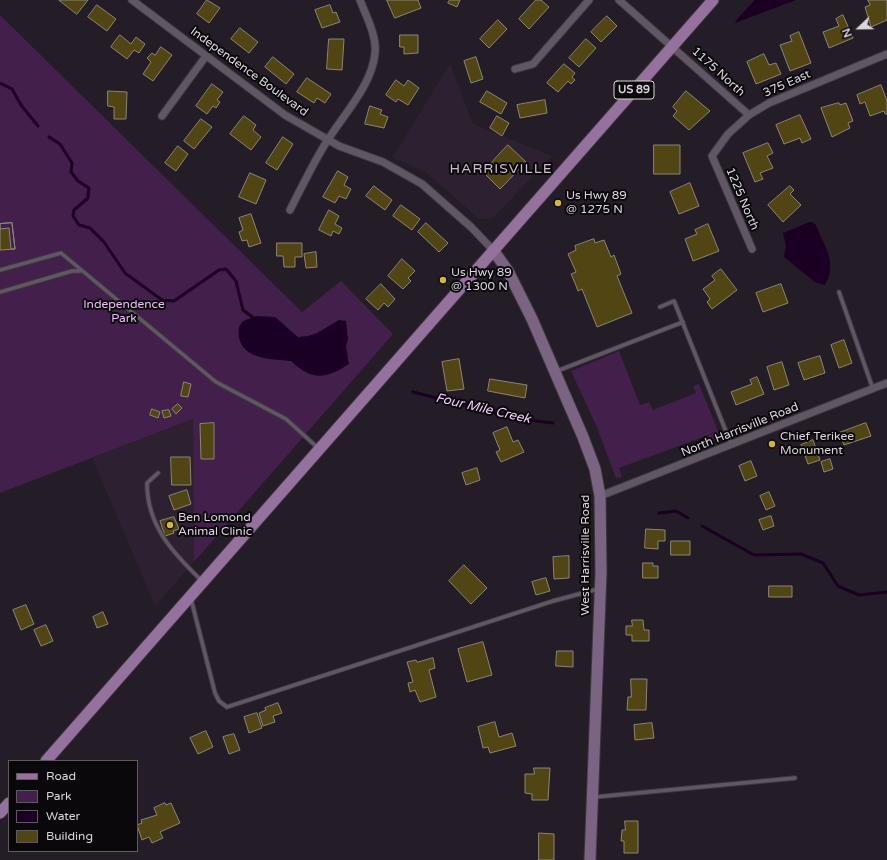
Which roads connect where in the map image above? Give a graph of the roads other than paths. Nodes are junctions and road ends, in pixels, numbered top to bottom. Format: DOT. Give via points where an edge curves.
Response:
graph roads {
  1 [pos="132,0"];
  2 [pos="360,0"];
  3 [pos="589,0"];
  4 [pos="619,0"];
  5 [pos="713,0"];
  6 [pos="672,46"];
  7 [pos="887,54"];
  8 [pos="206,56"];
  9 [pos="515,69"];
  10 [pos="749,115"];
  11 [pos="162,116"];
  12 [pos="328,140"];
  13 [pos="712,156"];
  14 [pos="290,210"];
  15 [pos="493,250"];
  16 [pos="752,250"];
  17 [pos="0,270"];
  18 [pos="80,271"];
  19 [pos="0,292"];
  20 [pos="839,292"];
  21 [pos="660,307"];
  22 [pos="683,322"];
  23 [pos="555,372"];
  24 [pos="887,383"];
  25 [pos="874,389"];
  26 [pos="731,446"];
  27 [pos="319,449"];
  28 [pos="158,473"];
  29 [pos="600,496"];
  30 [pos="203,581"];
  31 [pos="600,588"];
  32 [pos="190,596"];
  33 [pos="47,760"];
  34 [pos="795,778"];
  35 [pos="592,798"];
  36 [pos="8,804"];
  37 [pos="0,813"];
  38 [pos="590,860"];
  1 -- 8 [label="street, Independence Boulevard"];
  2 -- 12 [label="street" via="371,28 375,51 372,70"];
  3 -- 9 [label="street" via="533,64"];
  4 -- 6 [label="street, 1175 North"];
  5 -- 6 [label="main road, US 89"];
  6 -- 10 [label="street, 1175 North"];
  6 -- 15 [label="main road, US 89"];
  7 -- 10 [label="street, 375 East" via="789,93"];
  8 -- 11 [label="street"];
  8 -- 12 [label="street, Independence Boulevard" via="285,115"];
  10 -- 13 [label="street, 375 East" via="728,134"];
  12 -- 14 [label="street"];
  12 -- 15 [label="street, Independence Boulevard" via="383,162 422,184"];
  13 -- 16 [label="street, 1225 North"];
  15 -- 23 [label="main road, West Harrisville Road" via="508,272"];
  15 -- 27 [label="main road, US 89"];
  17 -- 18 [label="lane" via="61,253"];
  18 -- 19 [label="lane" via="72,271"];
  18 -- 27 [label="lane" via="216,382 286,419"];
  20 -- 25 [label="lane"];
  21 -- 22 [label="lane" via="674,301"];
  22 -- 23 [label="lane"];
  22 -- 26 [label="lane"];
  23 -- 29 [label="main road, West Harrisville Road" via="595,469"];
  24 -- 25 [label="street, North Harrisville Road"];
  25 -- 26 [label="street, North Harrisville Road"];
  26 -- 29 [label="street, North Harrisville Road"];
  27 -- 30 [label="main road, US 89"];
  28 -- 30 [label="lane" via="148,482 147,498 164,541"];
  29 -- 31 [label="main road, West Harrisville Road"];
  30 -- 32 [label="main road, US 89"];
  31 -- 32 [label="lane" via="227,707 219,701 215,693"];
  31 -- 35 [label="main road, West Harrisville Road"];
  32 -- 33 [label="main road, US 89"];
  34 -- 35 [label="lane"];
  35 -- 38 [label="main road, West Harrisville Road"];
  36 -- 37 [label="main road"];
}
